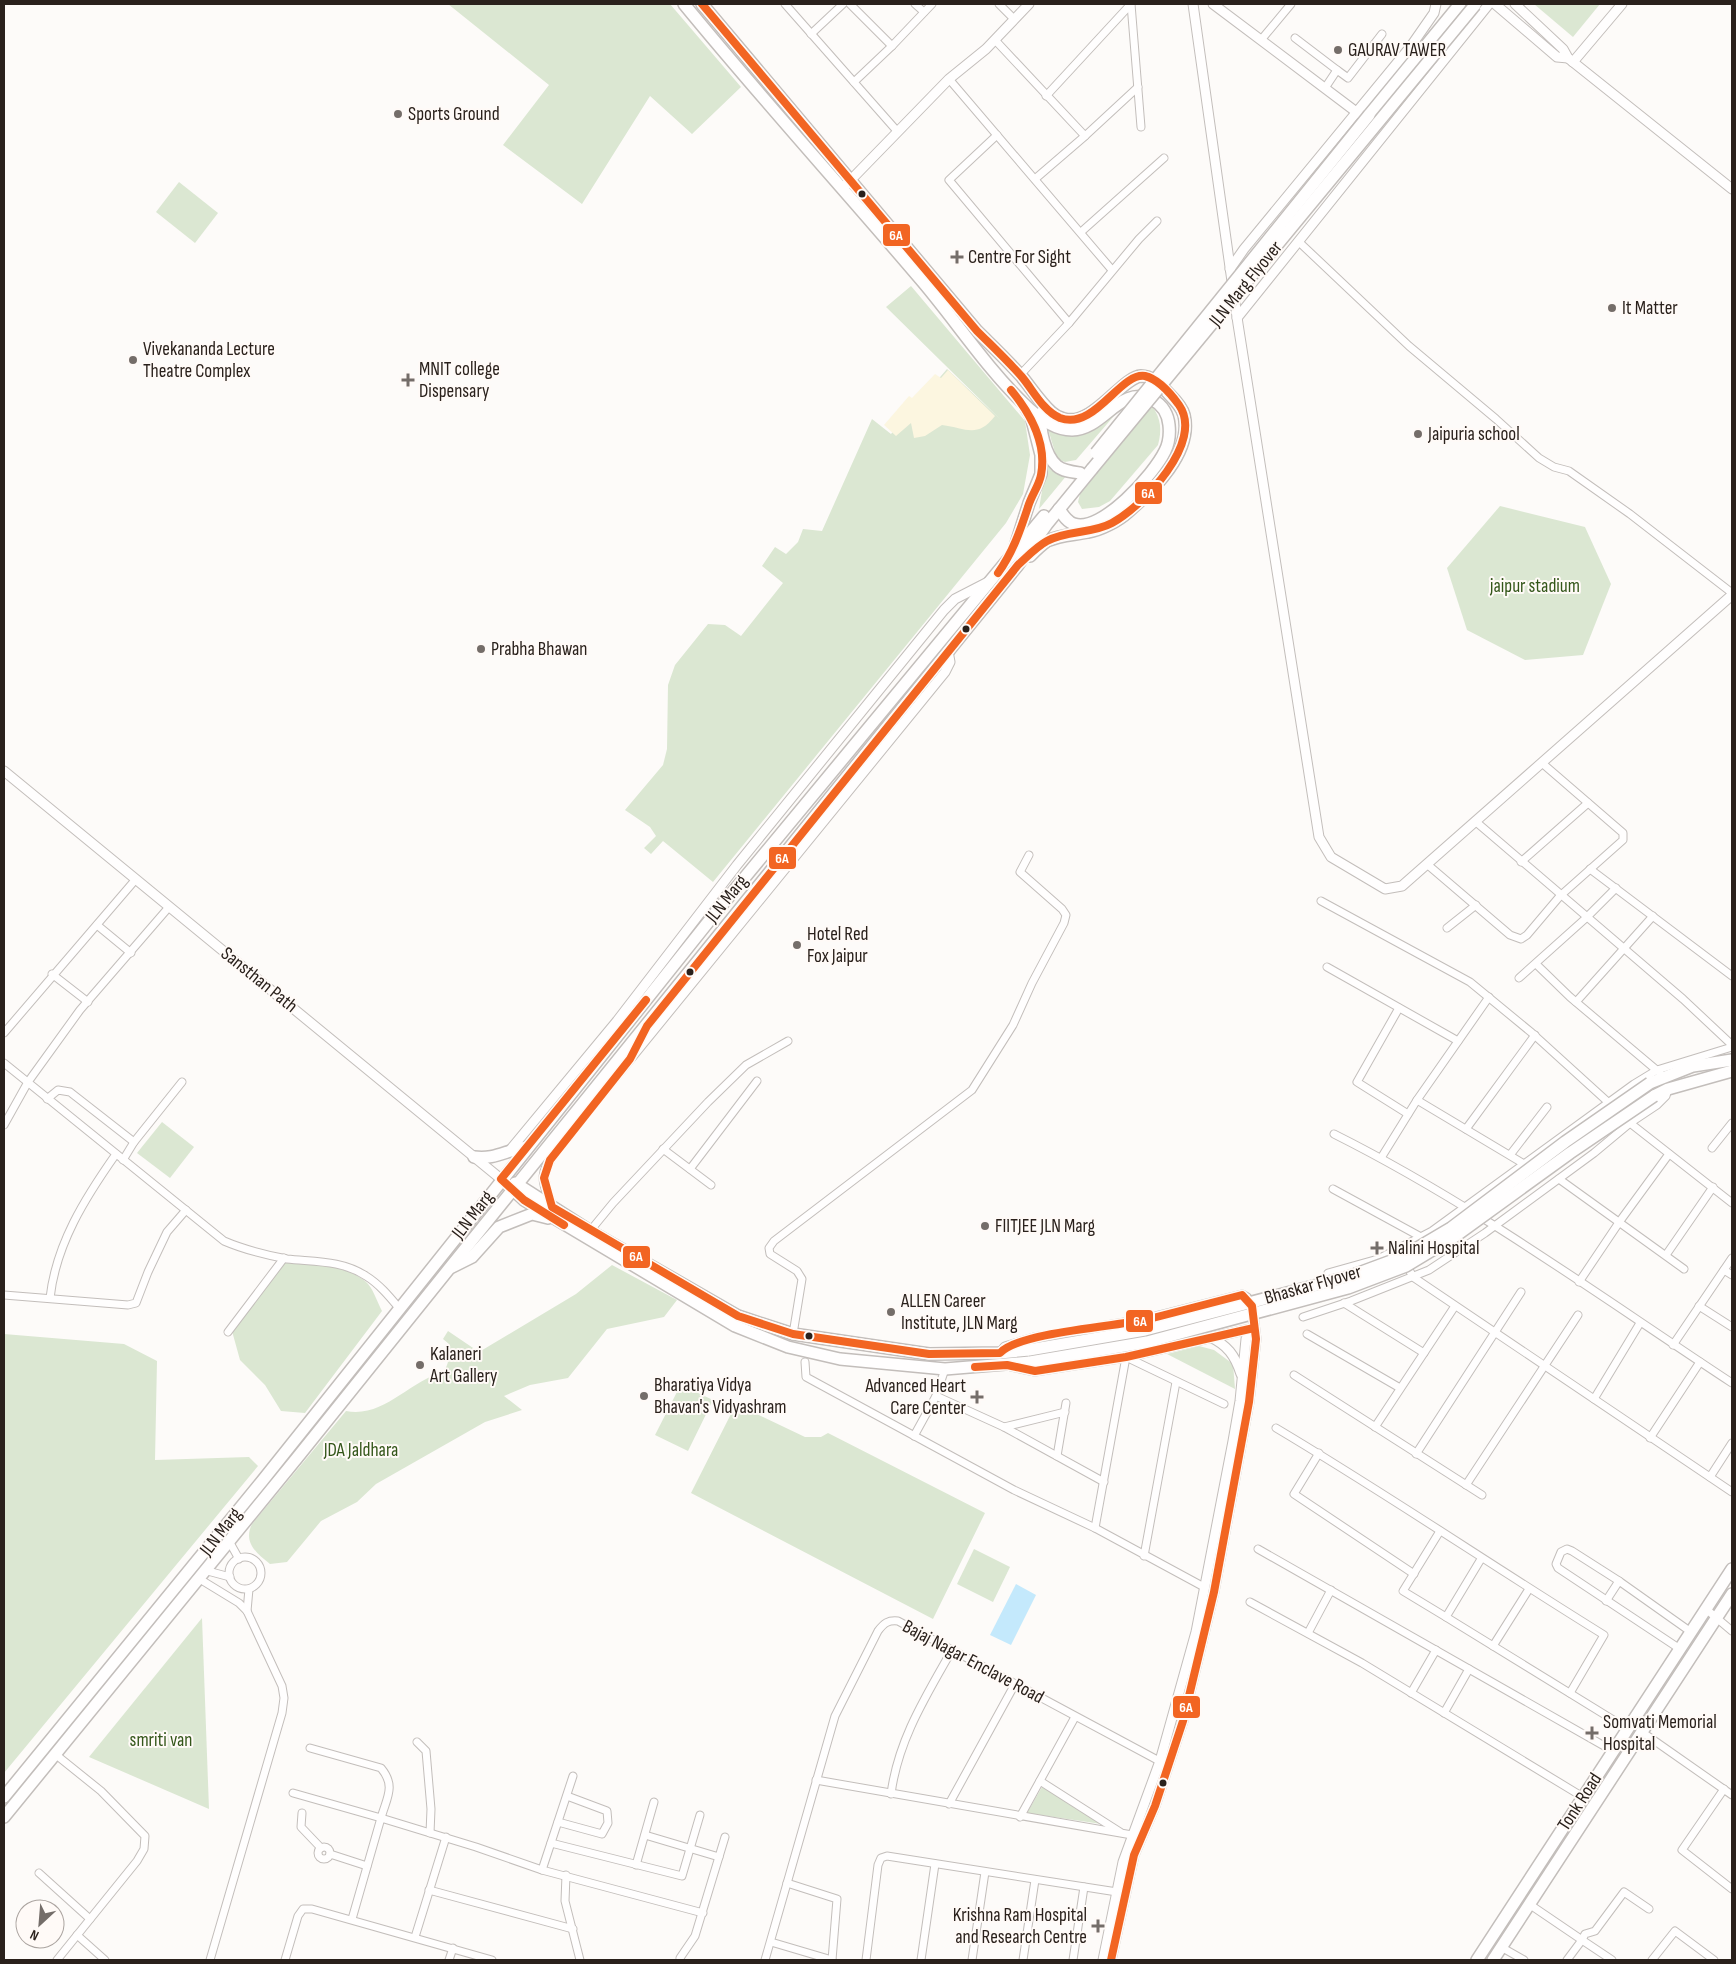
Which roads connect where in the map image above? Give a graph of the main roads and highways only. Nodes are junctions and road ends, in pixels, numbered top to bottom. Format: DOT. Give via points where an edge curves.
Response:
graph roads {
  1 [pos="684,4"];
  2 [pos="702,4"];
  3 [pos="1475,4"];
  4 [pos="1457,6"];
  5 [pos="887,222"];
  6 [pos="878,230"];
  7 [pos="1041,400"];
  8 [pos="1024,404"];
  9 [pos="1040,417"];
  10 [pos="1090,466"];
  11 [pos="1080,473"];
  12 [pos="1059,509"];
  13 [pos="1013,554"];
  14 [pos="1018,565"];
  15 [pos="647,1026"];
  16 [pos="630,1059"];
  17 [pos="1732,1060"];
  18 [pos="1730,1075"];
  19 [pos="527,1147"];
  20 [pos="474,1157"];
  21 [pos="503,1177"];
  22 [pos="516,1187"];
  23 [pos="557,1220"];
  24 [pos="448,1270"];
  25 [pos="737,1321"];
  26 [pos="1732,1569"];
  27 [pos="1732,1594"];
  28 [pos="4,1797"];
  29 [pos="4,1817"];
  30 [pos="1477,1960"];
  31 [pos="1493,1960"];
  1 -- 6 [label="main road"];
  2 -- 5 [label="main road"];
  3 -- 10 [label="main road, JLN Marg Flyover, bridge"];
  4 -- 10 [label="main road, JLN Marg Flyover, bridge" via="1154,378"];
  5 -- 6 [label="main road"];
  5 -- 7 [label="main road" via="977,330"];
  6 -- 8 [label="main road" via="982,358"];
  7 -- 9 [label="main road"];
  7 -- 14 [label="main road" via="1052,413 1065,420 1082,417 1101,407 1138,376 1148,377 1158,383 1184,413 1185,431 1180,452 1127,514 1107,526 1047,541"];
  8 -- 9 [label="main road"];
  8 -- 13 [label="main road" via="1031,416 1041,455 1041,474 1028,503"];
  9 -- 11 [label="main road" via="1045,443 1053,461 1058,467"];
  9 -- 12 [label="main road" via="1055,426 1080,429 1096,423 1120,402 1136,396 1156,402 1166,414 1169,424 1165,452 1112,513 1090,524 1076,525 1067,521"];
  10 -- 11 [label="main road, JLN Marg Flyover"];
  10 -- 12 [label="main road, JLN Marg Flyover"];
  11 -- 13 [label="main road, JLN Marg"];
  12 -- 14 [label="main road, JLN Marg Flyover"];
  13 -- 19 [label="main road, JLN Marg" via="581,1073"];
  14 -- 15 [label="main road, JLN Marg" via="715,947"];
  15 -- 16 [label="main road"];
  15 -- 22 [label="main road, JLN Marg"];
  17 -- 25 [label="main road, Bhaskar Flyover, bridge" via="1660,1073 1451,1228 1402,1257 1348,1277 1145,1330 1000,1353 929,1354 793,1334"];
  18 -- 25 [label="main road, Bhaskar Flyover, bridge" via="1668,1089 1654,1096 1406,1266 1348,1288 1147,1342 1030,1362 945,1369 840,1359 788,1347"];
  19 -- 20 [label="main road" via="511,1149 492,1158"];
  19 -- 21 [label="main road, JLN Marg"];
  21 -- 22 [label="main road"];
  21 -- 28 [label="main road, JLN Marg" via="263,1480"];
  22 -- 23 [label="main road" via="524,1200"];
  22 -- 24 [label="main road, JLN Marg"];
  22 -- 25 [label="main road"];
  23 -- 24 [label="main road" via="532,1214 499,1227 472,1257"];
  23 -- 25 [label="main road"];
  24 -- 29 [label="main road, JLN Marg"];
  26 -- 30 [label="main road, Tonk Road"];
  27 -- 31 [label="main road, Tonk Road"];
}
